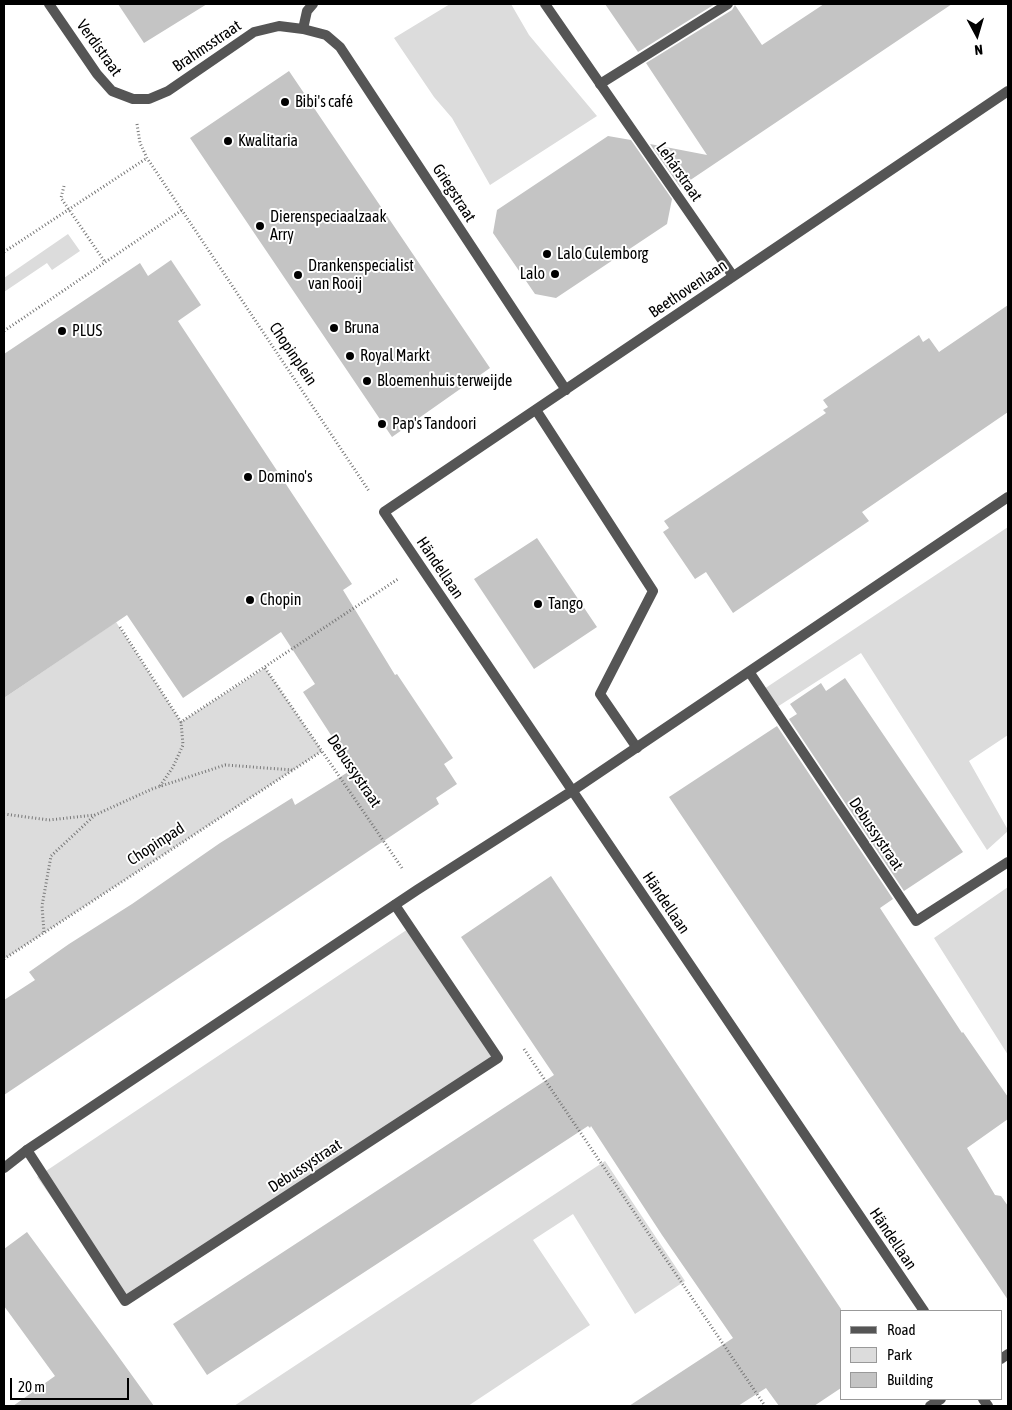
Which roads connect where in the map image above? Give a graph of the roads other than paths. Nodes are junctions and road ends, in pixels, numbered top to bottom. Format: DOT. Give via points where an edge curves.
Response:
graph roads {
  1 [pos="49,4"];
  2 [pos="313,4"];
  3 [pos="545,4"];
  4 [pos="728,4"];
  5 [pos="303,29"];
  6 [pos="600,84"];
  7 [pos="1008,91"];
  8 [pos="132,98"];
  9 [pos="733,276"];
  10 [pos="566,390"];
  11 [pos="536,410"];
  12 [pos="1008,497"];
  13 [pos="384,512"];
  14 [pos="750,673"];
  15 [pos="637,748"];
  16 [pos="572,791"];
  17 [pos="1008,862"];
  18 [pos="395,905"];
  19 [pos="27,1150"];
  20 [pos="4,1168"];
  21 [pos="923,1310"];
  1 -- 8 [label="street, Verdistraat" via="112,91"];
  2 -- 5 [label="street"];
  3 -- 6 [label="street, Lehárstraat"];
  4 -- 6 [label="street"];
  5 -- 8 [label="street, Brahmsstraat" via="279,26 254,32 168,92 149,99"];
  5 -- 10 [label="street, Griegstraat" via="326,36 340,47"];
  6 -- 9 [label="street, Lehárstraat"];
  7 -- 9 [label="street, Beethovenlaan"];
  9 -- 10 [label="street, Beethovenlaan"];
  10 -- 11 [label="street, Beethovenlaan"];
  11 -- 13 [label="street, Beethovenlaan"];
  11 -- 15 [label="street" via="653,591 600,694"];
  12 -- 14 [label="street"];
  13 -- 16 [label="street, Händellaan"];
  14 -- 15 [label="street"];
  14 -- 17 [label="street, Debussystraat" via="916,921"];
  15 -- 16 [label="street"];
  16 -- 18 [label="street"];
  16 -- 21 [label="street, Händellaan"];
  18 -- 19 [label="street"];
  18 -- 19 [label="street, Debussystraat" via="498,1058 125,1301"];
  19 -- 20 [label="street"];
}
